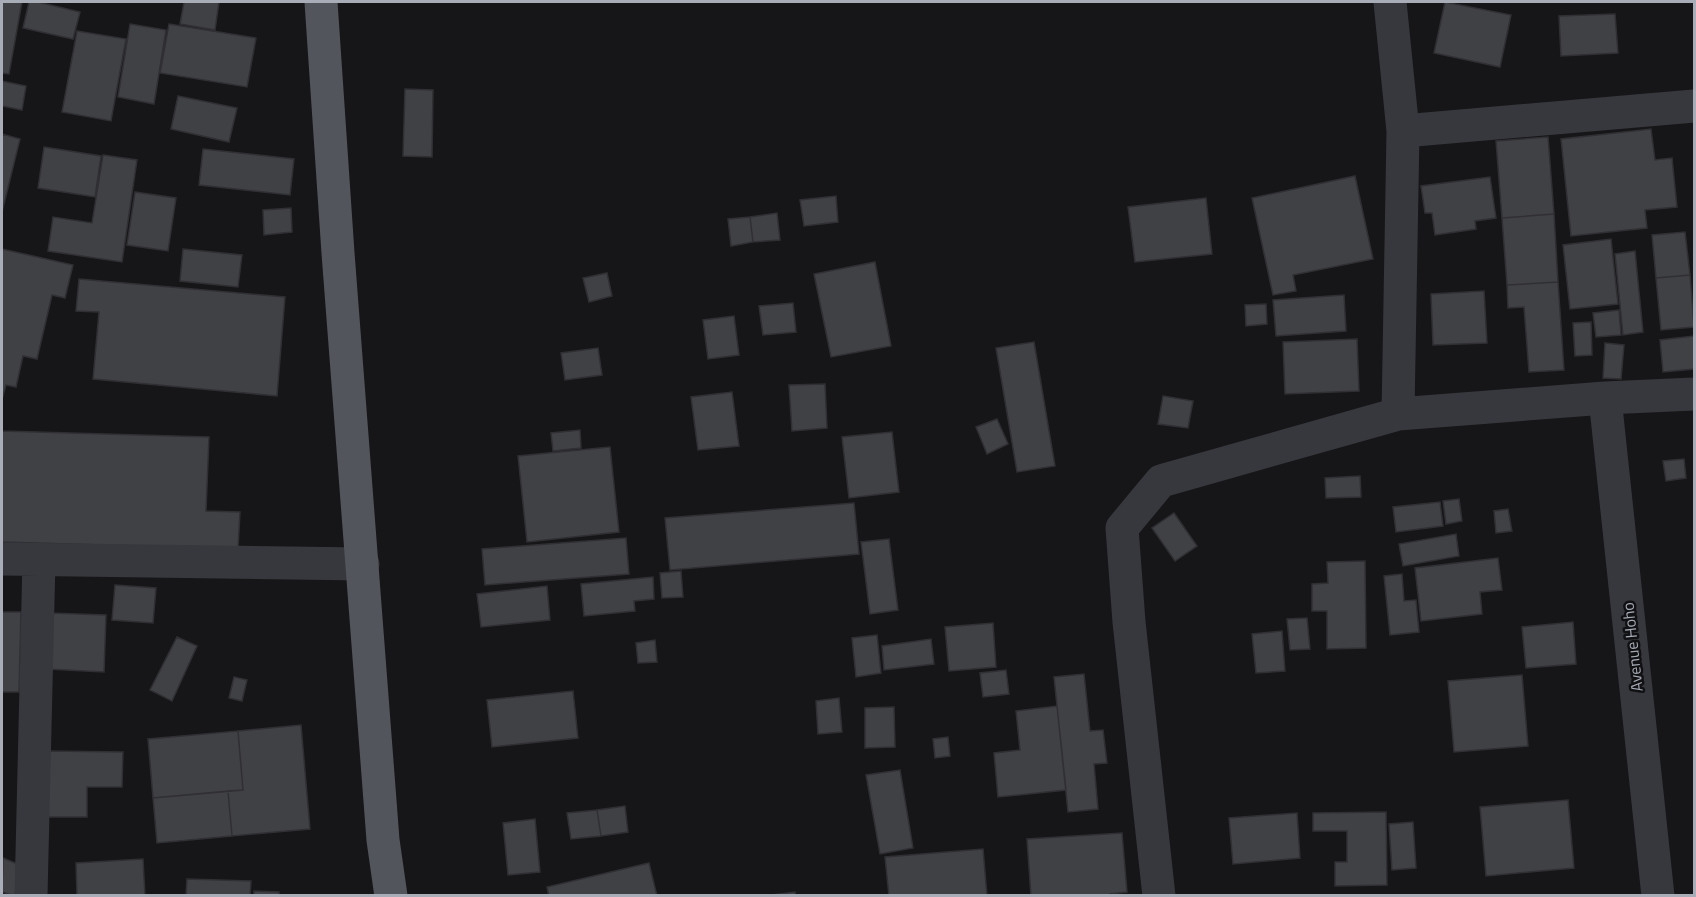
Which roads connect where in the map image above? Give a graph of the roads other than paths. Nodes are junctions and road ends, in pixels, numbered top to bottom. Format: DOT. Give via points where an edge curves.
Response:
graph roads {
  1 [pos="321,2"];
  2 [pos="1390,2"];
  3 [pos="1695,106"];
  4 [pos="1403,131"];
  5 [pos="1695,394"];
  6 [pos="1605,398"];
  7 [pos="1398,414"];
  8 [pos="2,559"];
  9 [pos="39,560"];
  10 [pos="363,564"];
  11 [pos="30,896"];
  12 [pos="391,896"];
  13 [pos="1159,896"];
  14 [pos="1658,896"];
  1 -- 10 [label="main road"];
  2 -- 4 [label="street"];
  3 -- 4 [label="street"];
  4 -- 7 [label="street"];
  5 -- 6 [label="street"];
  6 -- 7 [label="street"];
  6 -- 14 [label="street, Avenue Hoho"];
  7 -- 13 [label="street" via="1161,481 1122,528"];
  8 -- 9 [label="street"];
  9 -- 10 [label="street"];
  9 -- 11 [label="street"];
  10 -- 12 [label="main road" via="383,840"];
}
